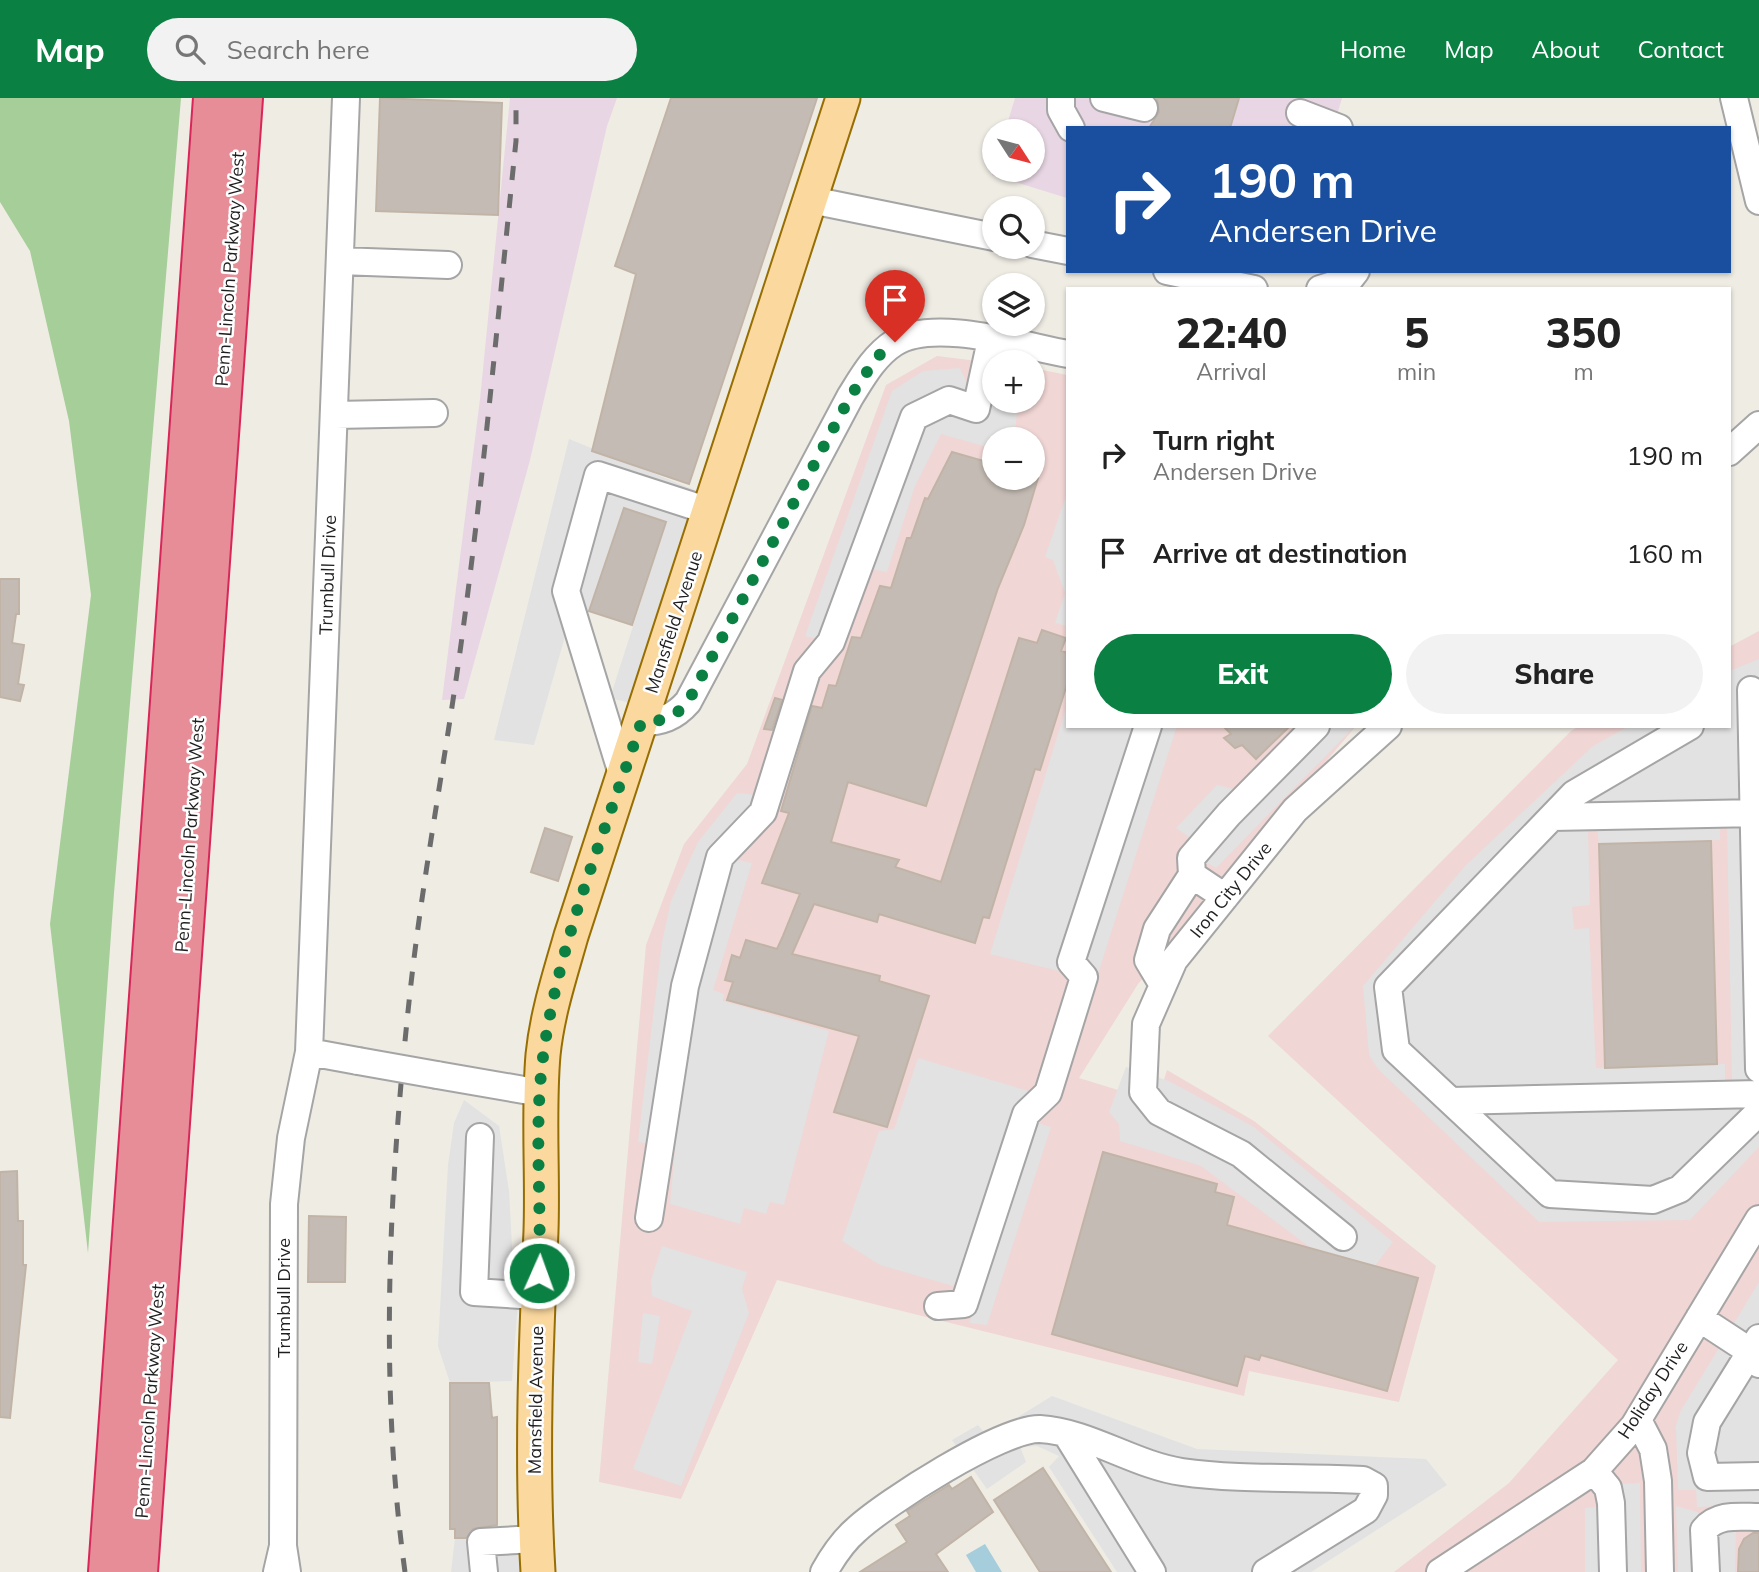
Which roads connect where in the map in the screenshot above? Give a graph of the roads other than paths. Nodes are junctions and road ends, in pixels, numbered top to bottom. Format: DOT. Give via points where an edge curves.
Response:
graph roads {
  1 [pos="213,98"];
  2 [pos="243,98"];
  3 [pos="346,98"];
  4 [pos="843,98"];
  5 [pos="1061,98"];
  6 [pos="1104,98"];
  7 [pos="1734,98"];
  8 [pos="1144,108"];
  9 [pos="1300,113"];
  10 [pos="1070,126"];
  11 [pos="1334,126"];
  12 [pos="811,200"];
  13 [pos="1759,201"];
  14 [pos="982,235"];
  15 [pos="1045,247"];
  16 [pos="1066,251"];
  17 [pos="341,261"];
  18 [pos="448,265"];
  19 [pos="1177,273"];
  20 [pos="1354,273"];
  21 [pos="1244,287"];
  22 [pos="1326,287"];
  23 [pos="991,340"];
  24 [pos="1066,354"];
  25 [pos="434,414"];
  26 [pos="335,415"];
  27 [pos="1759,425"];
  28 [pos="1731,450"];
  29 [pos="709,511"];
  30 [pos="1746,693"];
  31 [pos="641,723"];
  32 [pos="1147,728"];
  33 [pos="1315,728"];
  34 [pos="1386,728"];
  35 [pos="1687,728"];
  36 [pos="623,777"];
  37 [pos="1756,813"];
  38 [pos="1552,817"];
  39 [pos="1192,875"];
  40 [pos="1225,897"];
  41 [pos="1756,926"];
  42 [pos="1163,985"];
  43 [pos="309,1052"];
  44 [pos="1759,1069"];
  45 [pos="541,1093"];
  46 [pos="1759,1094"];
  47 [pos="1451,1101"];
  48 [pos="1759,1112"];
  49 [pos="480,1137"];
  50 [pos="649,1218"];
  51 [pos="1759,1219"];
  52 [pos="1343,1237"];
  53 [pos="538,1296"];
  54 [pos="938,1306"];
  55 [pos="1699,1318"];
  56 [pos="1756,1351"];
  57 [pos="1637,1420"];
  58 [pos="1067,1435"];
  59 [pos="1594,1471"];
  60 [pos="1759,1476"];
  61 [pos="1759,1517"];
  62 [pos="536,1539"];
  63 [pos="283,1546"];
  64 [pos="108,1572"];
  65 [pos="138,1572"];
  66 [pos="276,1572"];
  67 [pos="287,1572"];
  68 [pos="484,1572"];
  69 [pos="538,1572"];
  70 [pos="824,1572"];
  71 [pos="1152,1572"];
  72 [pos="1266,1572"];
  73 [pos="1440,1572"];
  74 [pos="1613,1572"];
  75 [pos="1660,1572"];
  76 [pos="1706,1572"];
  1 -- 64 [label="highway, Penn-Lincoln Parkway West"];
  2 -- 65 [label="highway, Penn-Lincoln Parkway West"];
  3 -- 17 [label="street, Trumbull Drive"];
  4 -- 12 [label="main road, Mansfield Avenue"];
  5 -- 10 [label="street" via="1061,110"];
  6 -- 8 [label="street"];
  7 -- 13 [label="street"];
  9 -- 11 [label="street"];
  12 -- 14 [label="street"];
  12 -- 29 [label="main road, Mansfield Avenue"];
  15 -- 16 [label="street"];
  17 -- 18 [label="street"];
  17 -- 26 [label="street, Trumbull Drive"];
  19 -- 21 [label="street"];
  20 -- 22 [label="street" via="1349,280"];
  23 -- 24 [label="street"];
  23 -- 31 [label="street" via="937,331 915,334 895,342 877,357 850,397 688,702 665,721"];
  23 -- 50 [label="street" via="976,409 949,400 914,416 831,642 807,671 763,812 720,857 685,986"];
  25 -- 26 [label="street"];
  26 -- 43 [label="street, Trumbull Drive"];
  27 -- 28 [label="street"];
  29 -- 31 [label="main road, Mansfield Avenue"];
  29 -- 36 [label="street" via="598,475 566,592"];
  30 -- 37 [label="street"];
  31 -- 36 [label="main road, Mansfield Avenue"];
  32 -- 54 [label="street" via="1072,962 1084,977 1048,1093 1027,1114 964,1304"];
  33 -- 39 [label="street" via="1191,858"];
  34 -- 40 [label="street, Iron City Drive" via="1295,810"];
  35 -- 38 [label="street" via="1574,794"];
  36 -- 45 [label="main road, Mansfield Avenue" via="556,987"];
  37 -- 38 [label="street"];
  37 -- 41 [label="street"];
  38 -- 47 [label="street" via="1388,987 1396,1050"];
  39 -- 40 [label="street"];
  39 -- 42 [label="street" via="1157,929 1148,960"];
  40 -- 42 [label="street, Iron City Drive" via="1174,960"];
  41 -- 44 [label="street"];
  42 -- 52 [label="street, Iron City Drive" via="1146,1024 1143,1092 1159,1112 1241,1154"];
  43 -- 45 [label="street, bridge"];
  43 -- 63 [label="street, Trumbull Drive" via="291,1138 284,1204"];
  45 -- 53 [label="main road, Mansfield Avenue"];
  46 -- 47 [label="street"];
  47 -- 48 [label="street" via="1550,1194 1653,1200 1680,1189"];
  49 -- 53 [label="street" via="474,1292"];
  51 -- 55 [label="street, Holiday Drive"];
  53 -- 62 [label="main road, Mansfield Avenue"];
  55 -- 56 [label="street"];
  55 -- 57 [label="street, Holiday Drive"];
  56 -- 60 [label="street" via="1707,1422 1701,1453 1707,1477"];
  57 -- 59 [label="street, Holiday Drive"];
  57 -- 75 [label="street" via="1653,1449 1658,1481"];
  58 -- 70 [label="street" via="1039,1429 986,1444 856,1530"];
  58 -- 71 [label="street"];
  58 -- 72 [label="street" via="1181,1472 1363,1480 1374,1486 1366,1510"];
  59 -- 73 [label="street, Holiday Drive"];
  59 -- 74 [label="street" via="1608,1488 1611,1503"];
  61 -- 76 [label="street" via="1711,1522 1704,1530"];
  62 -- 68 [label="street" via="481,1542"];
  62 -- 69 [label="main road, Mansfield Avenue"];
  63 -- 66 [label="street"];
  63 -- 67 [label="street"];
}
